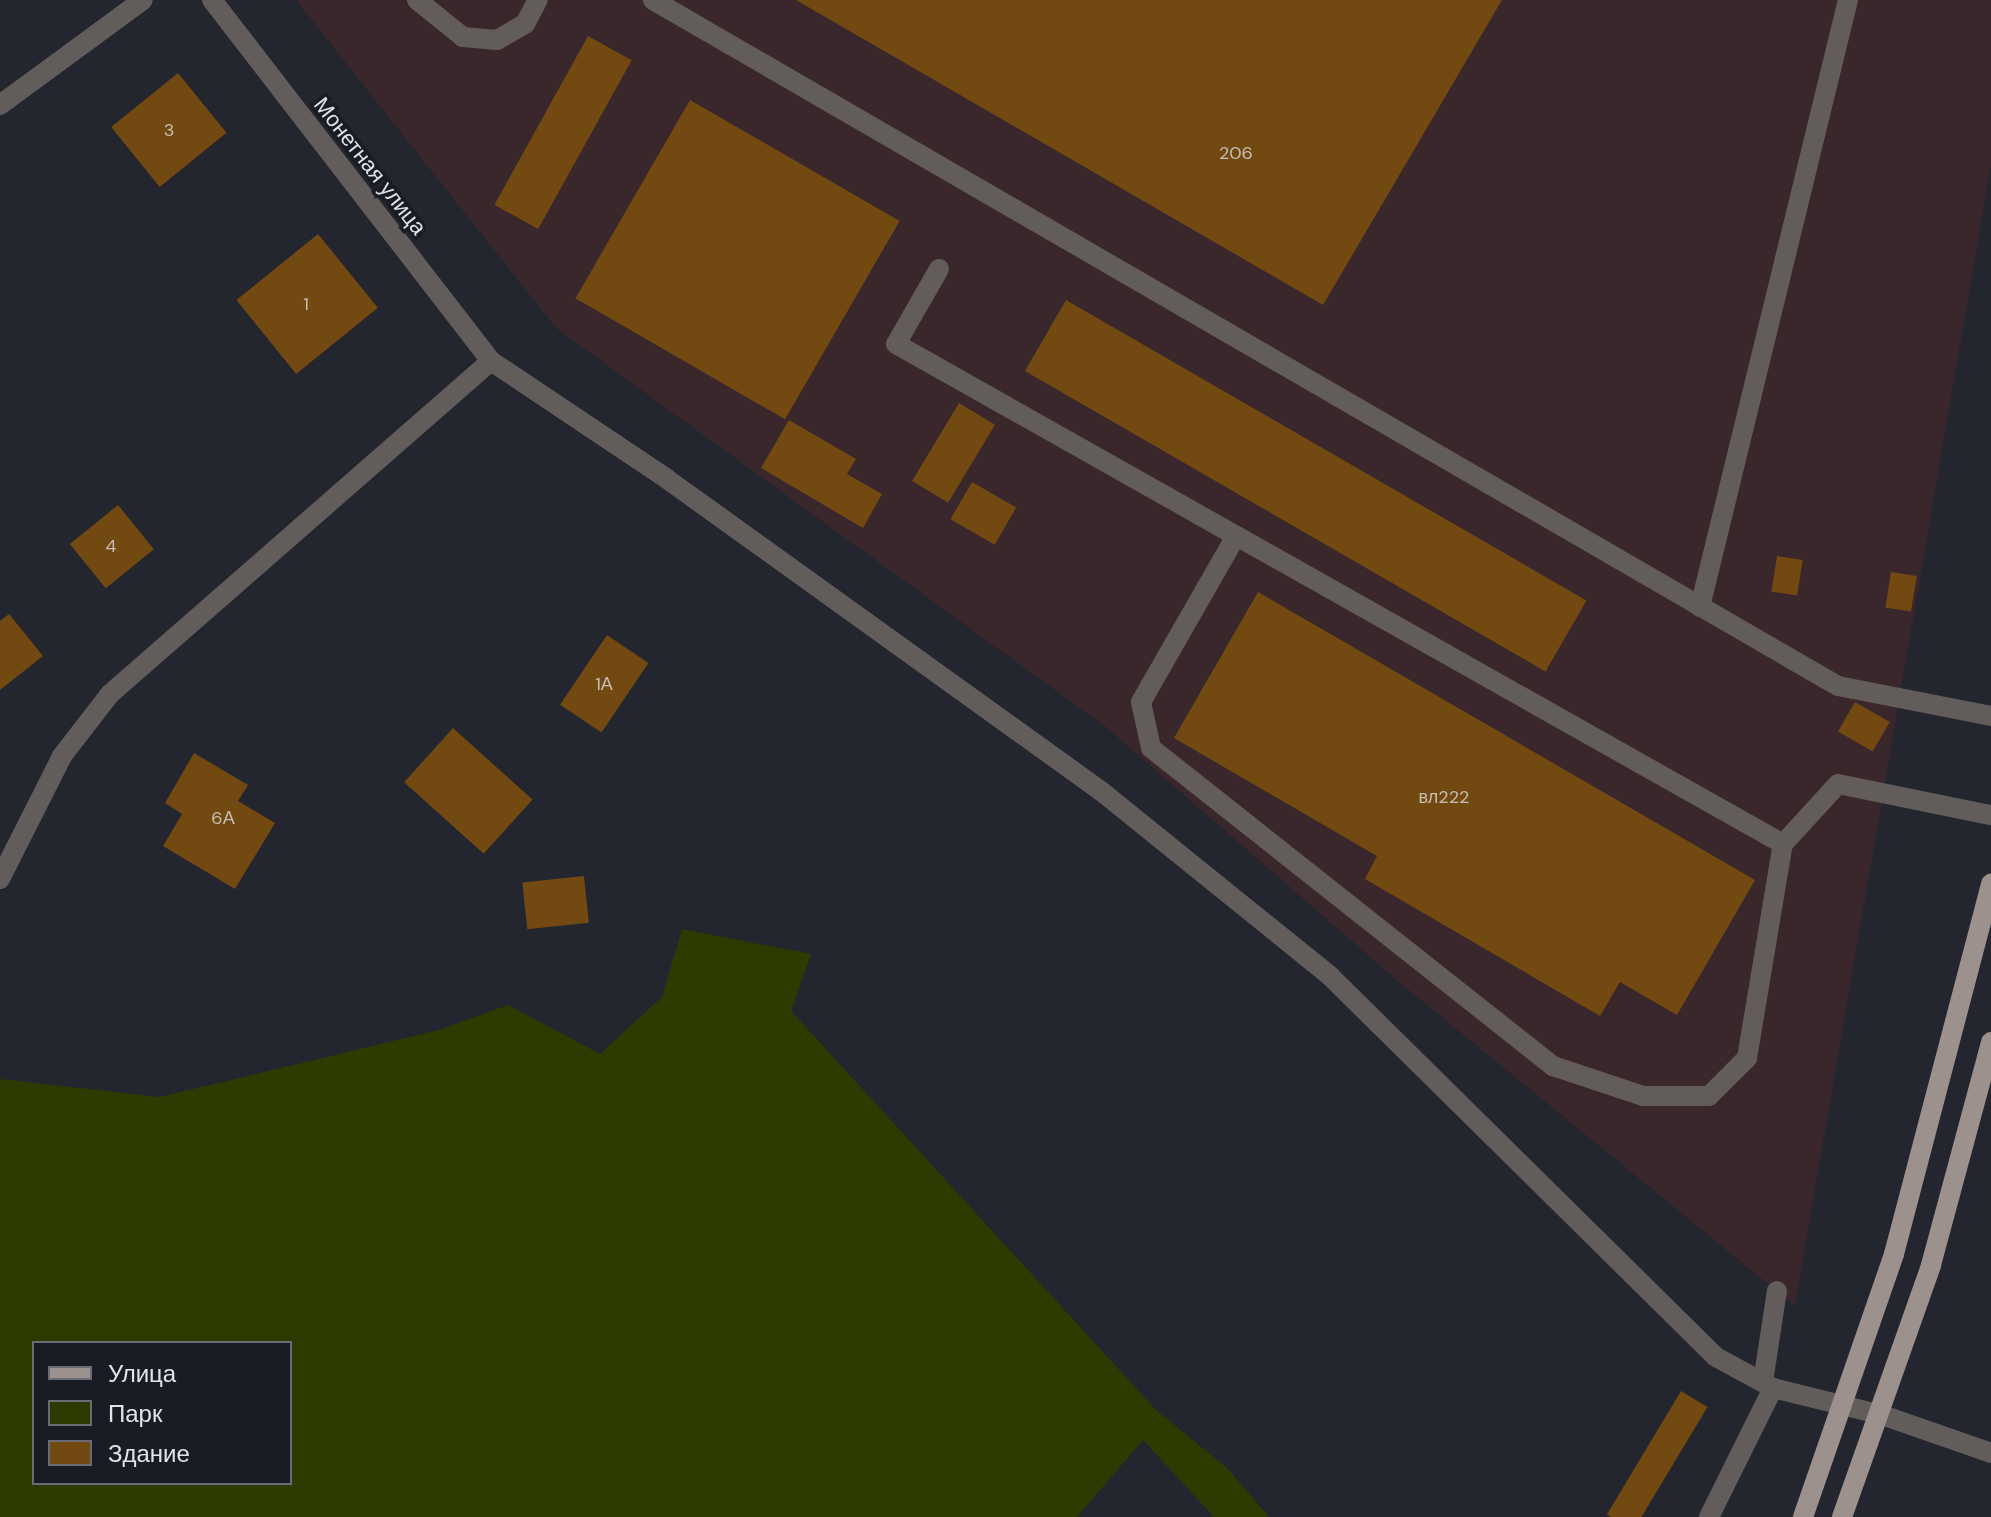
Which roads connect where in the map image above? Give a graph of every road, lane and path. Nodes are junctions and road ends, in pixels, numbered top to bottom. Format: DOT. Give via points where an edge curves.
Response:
graph roads {
  1 [pos="143,0"];
  2 [pos="212,0"];
  3 [pos="417,0"];
  4 [pos="538,0"];
  5 [pos="653,0"];
  6 [pos="1848,0"];
  7 [pos="0,105"];
  8 [pos="939,269"];
  9 [pos="491,361"];
  10 [pos="1236,536"];
  11 [pos="1700,607"];
  12 [pos="1991,716"];
  13 [pos="1991,815"];
  14 [pos="1783,844"];
  15 [pos="0,879"];
  16 [pos="1991,884"];
  17 [pos="1991,1042"];
  18 [pos="1777,1291"];
  19 [pos="1768,1385"];
  20 [pos="1845,1405"];
  21 [pos="1882,1415"];
  22 [pos="1991,1453"];
  23 [pos="1709,1517"];
  24 [pos="1803,1517"];
  25 [pos="1842,1517"];
  1 -- 7 [label="street"];
  2 -- 9 [label="street, Монетная улица"];
  3 -- 4 [label="street" via="463,37 497,40 525,24"];
  5 -- 11 [label="street"];
  6 -- 11 [label="street"];
  8 -- 10 [label="street" via="896,344"];
  9 -- 15 [label="street" via="110,694 62,756"];
  9 -- 19 [label="street, Монетная улица" via="667,479 1101,791 1330,976 1716,1357"];
  10 -- 14 [label="street"];
  10 -- 14 [label="street" via="1141,702 1151,748 1553,1066 1643,1096 1709,1096 1747,1058"];
  11 -- 12 [label="street" via="1838,686"];
  13 -- 14 [label="street" via="1838,784"];
  16 -- 20 [label="main road" via="1899,1239"];
  17 -- 21 [label="main road" via="1931,1265"];
  18 -- 19 [label="street"];
  19 -- 20 [label="street, Монетная улица"];
  19 -- 23 [label="street"];
  20 -- 21 [label="street, Монетная улица"];
  20 -- 24 [label="main road"];
  21 -- 22 [label="street, Монетная улица"];
  21 -- 25 [label="main road"];
}
